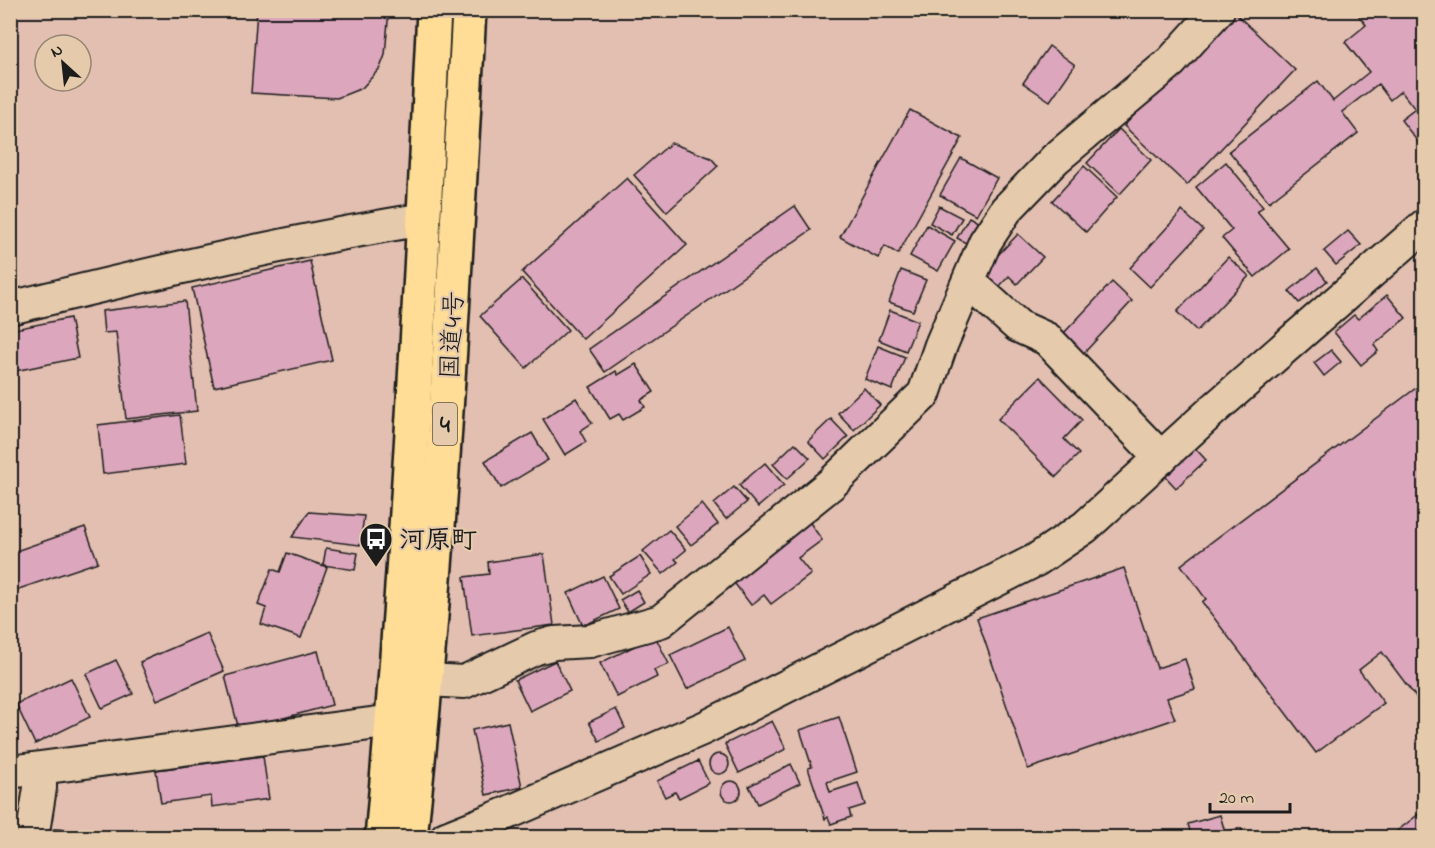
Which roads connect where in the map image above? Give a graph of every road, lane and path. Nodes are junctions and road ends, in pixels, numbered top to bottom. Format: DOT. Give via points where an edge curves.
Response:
graph roads {
  1 [pos="434,10"];
  2 [pos="469,10"];
  3 [pos="1218,10"];
  4 [pos="424,219"];
  5 [pos="1425,226"];
  6 [pos="969,282"];
  7 [pos="10,308"];
  8 [pos="1161,458"];
  9 [pos="427,680"];
  10 [pos="393,721"];
  11 [pos="25,771"];
  12 [pos="32,837"];
  13 [pos="382,837"];
  14 [pos="410,837"];
  15 [pos="446,837"];
  1 -- 4 [label="highway, 国道4号 / 4"];
  2 -- 9 [label="highway, 国道4号 / 4"];
  3 -- 6 [label="street" via="1171,62 1055,159 1012,203 985,242"];
  4 -- 7 [label="street" via="170,268"];
  4 -- 10 [label="highway, 国道4号 / 4"];
  5 -- 8 [label="street"];
  6 -- 8 [label="street" via="1018,326 1047,339"];
  6 -- 9 [label="street" via="940,345 924,394 831,484 671,615 590,641 536,648 464,682"];
  8 -- 15 [label="street" via="1085,527 1036,560 704,728"];
  9 -- 14 [label="highway, 国道4号 / 4"];
  10 -- 11 [label="street"];
  10 -- 13 [label="highway, 国道4号 / 4"];
  11 -- 12 [label="street" via="40,788"];
}
